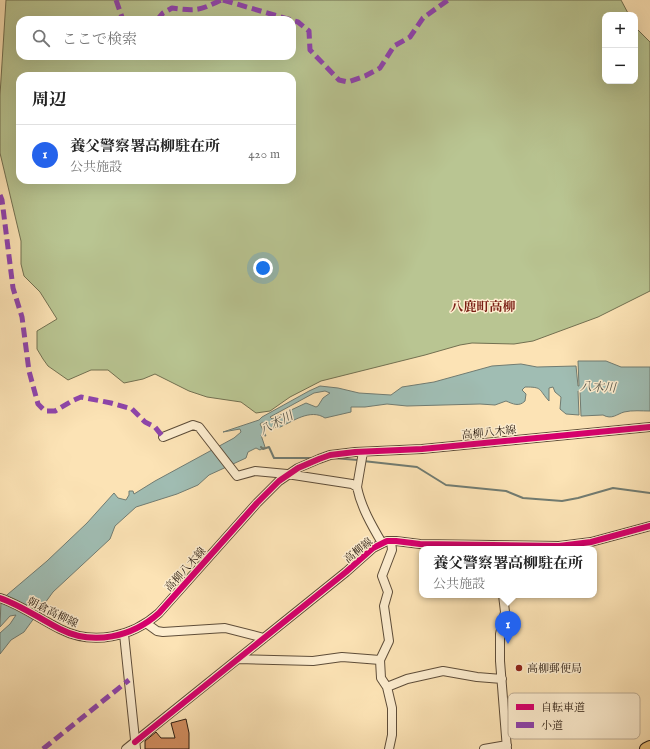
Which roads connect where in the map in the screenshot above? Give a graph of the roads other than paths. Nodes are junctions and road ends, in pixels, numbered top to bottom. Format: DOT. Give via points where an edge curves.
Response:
graph roads {
  1 [pos="650,427"];
  2 [pos="163,437"];
  3 [pos="362,458"];
  4 [pos="287,474"];
  5 [pos="357,487"];
  6 [pos="650,526"];
  7 [pos="391,541"];
  8 [pos="382,543"];
  9 [pos="471,546"];
  10 [pos="563,546"];
  11 [pos="0,598"];
  12 [pos="503,598"];
  13 [pos="146,623"];
  14 [pos="124,634"];
  15 [pos="264,638"];
  16 [pos="238,659"];
  17 [pos="380,660"];
  18 [pos="502,679"];
  19 [pos="387,687"];
  20 [pos="136,745"];
  21 [pos="507,747"];
  22 [pos="650,747"];
  23 [pos="126,749"];
  24 [pos="389,749"];
  25 [pos="484,749"];
  26 [pos="646,749"];
  1 -- 3 [label="street, 高柳八木線" via="449,446"];
  2 -- 4 [label="street" via="193,425 199,427 237,476 255,471"];
  3 -- 4 [label="street, 高柳八木線" via="330,455"];
  3 -- 5 [label="street"];
  4 -- 5 [label="street" via="342,482"];
  4 -- 13 [label="street, 高柳八木線" via="167,604"];
  5 -- 8 [label="street"];
  6 -- 10 [label="street, 高柳線"];
  7 -- 8 [label="street, 高柳線"];
  7 -- 9 [label="street, 高柳線"];
  7 -- 17 [label="street" via="392,550 382,576 388,592 384,606 389,641"];
  8 -- 15 [label="street, 高柳線"];
  11 -- 14 [label="street, 朝倉高柳線" via="74,635 91,638"];
  12 -- 18 [label="street" via="505,612 500,634"];
  13 -- 14 [label="street, 高柳八木線"];
  13 -- 15 [label="street" via="163,632 225,628"];
  14 -- 20 [label="street"];
  15 -- 16 [label="street, 高柳線"];
  16 -- 17 [label="street" via="313,661 342,657"];
  16 -- 20 [label="street, 高柳線"];
  17 -- 19 [label="street" via="381,678"];
  18 -- 19 [label="street" via="443,671 407,679"];
  18 -- 21 [label="street"];
  19 -- 24 [label="street" via="392,708"];
  20 -- 23 [label="street, 高柳線"];
  21 -- 25 [label="street"];
  22 -- 26 [label="highway"];
}
